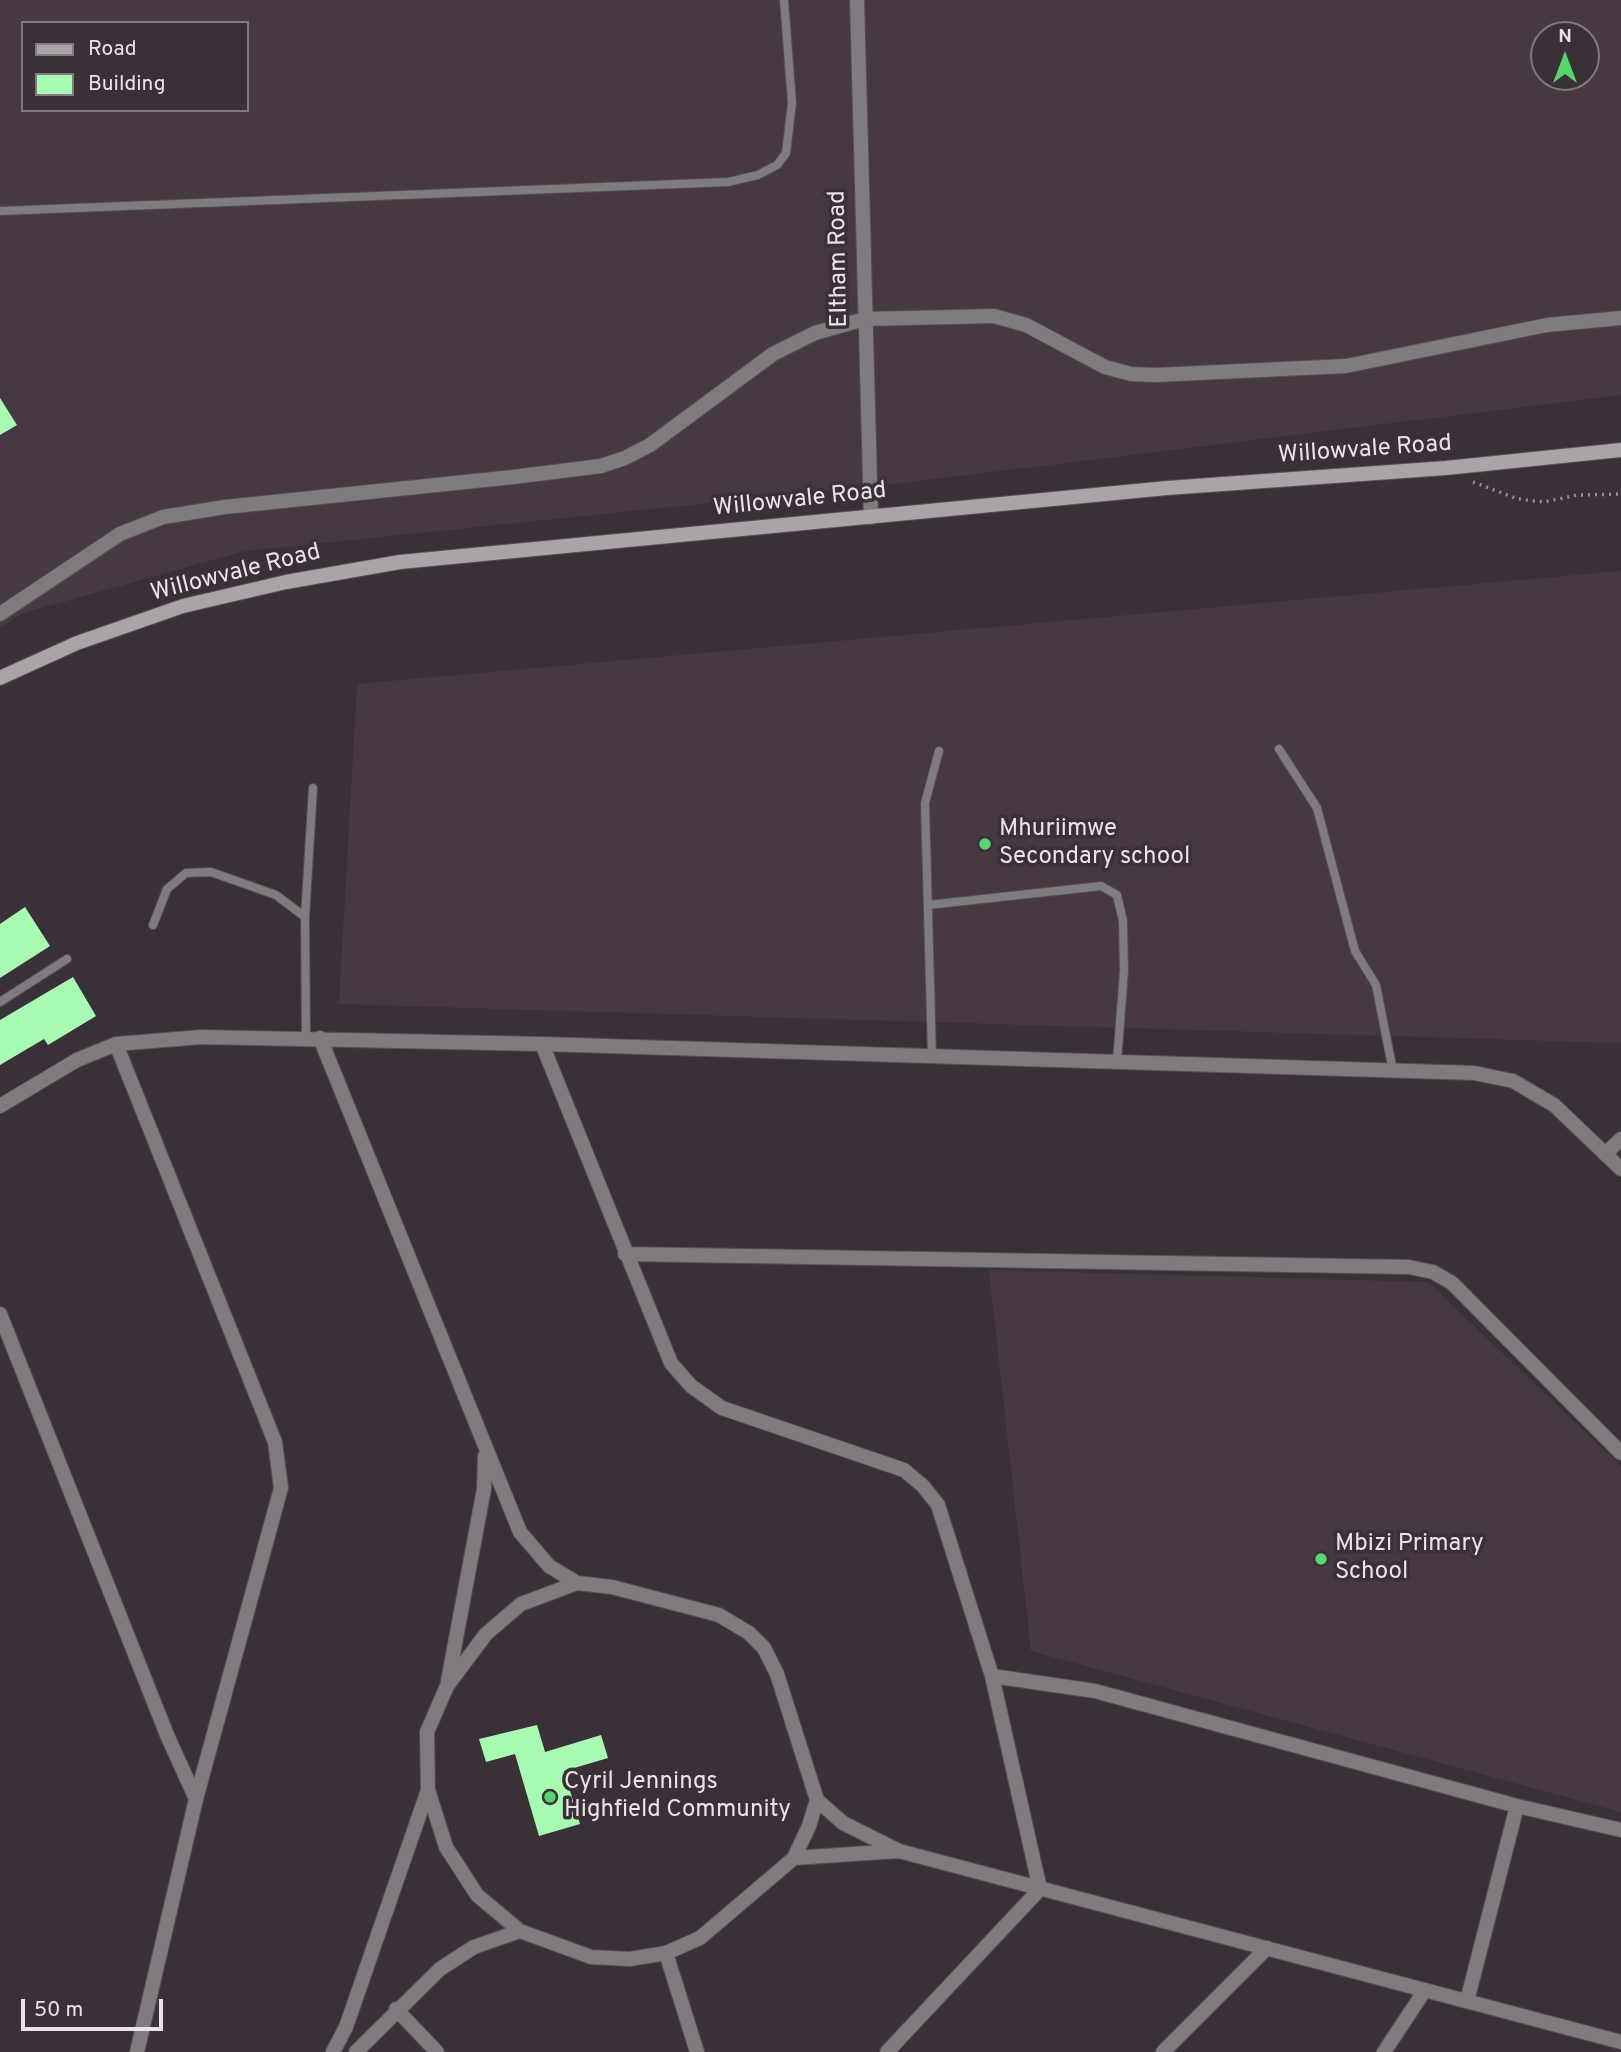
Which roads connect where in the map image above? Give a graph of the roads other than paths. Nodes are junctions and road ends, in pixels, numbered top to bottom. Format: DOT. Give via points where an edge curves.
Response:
graph roads {
  1 [pos="784,0"];
  2 [pos="857,0"];
  3 [pos="0,211"];
  4 [pos="1621,318"];
  5 [pos="864,319"];
  6 [pos="1621,450"];
  7 [pos="871,517"];
  8 [pos="0,614"];
  9 [pos="0,678"];
  10 [pos="1279,749"];
  11 [pos="939,751"];
  12 [pos="313,788"];
  13 [pos="928,905"];
  14 [pos="305,918"];
  15 [pos="153,925"];
  16 [pos="67,959"];
  17 [pos="0,1002"];
  18 [pos="313,1038"];
  19 [pos="116,1044"];
  20 [pos="542,1044"];
  21 [pos="932,1056"];
  22 [pos="1117,1062"];
  23 [pos="1393,1071"];
  24 [pos="0,1106"];
  25 [pos="1621,1139"];
  26 [pos="1605,1154"];
  27 [pos="1621,1169"];
  28 [pos="625,1254"];
  29 [pos="0,1314"];
  30 [pos="485,1449"];
  31 [pos="1621,1453"];
  32 [pos="577,1583"];
  33 [pos="992,1676"];
  34 [pos="447,1686"];
  35 [pos="428,1790"];
  36 [pos="196,1799"];
  37 [pos="817,1800"];
  38 [pos="1517,1806"];
  39 [pos="1621,1830"];
  40 [pos="899,1851"];
  41 [pos="794,1858"];
  42 [pos="1040,1889"];
  43 [pos="520,1931"];
  44 [pos="1267,1948"];
  45 [pos="666,1953"];
  46 [pos="1425,1990"];
  47 [pos="1467,2001"];
  48 [pos="396,2009"];
  49 [pos="1621,2042"];
  50 [pos="137,2052"];
  51 [pos="333,2052"];
  52 [pos="356,2052"];
  53 [pos="437,2052"];
  54 [pos="696,2052"];
  55 [pos="887,2052"];
  56 [pos="1163,2052"];
  57 [pos="1384,2052"];
  1 -- 3 [label="lane" via="792,103 786,153 777,165 729,183"];
  2 -- 5 [label="street, Eltham Road"];
  4 -- 5 [label="street" via="1547,325 1346,366 1156,375 1105,367 1026,325 994,316"];
  5 -- 7 [label="street, Eltham Road"];
  5 -- 8 [label="street" via="815,333 772,354 650,446 625,458 601,466 525,476 163,517 120,534"];
  6 -- 7 [label="main road, Willowvale Road"];
  7 -- 9 [label="main road, Willowvale Road" via="400,562 286,582 183,607 77,643"];
  10 -- 23 [label="lane" via="1317,808 1354,951 1376,985"];
  11 -- 13 [label="lane" via="925,803"];
  12 -- 14 [label="lane"];
  13 -- 21 [label="lane"];
  13 -- 22 [label="lane" via="1101,886 1117,895 1123,921 1124,971"];
  14 -- 15 [label="lane" via="276,895 212,872 186,873 167,889"];
  14 -- 18 [label="lane"];
  16 -- 17 [label="lane"];
  18 -- 19 [label="street" via="201,1037"];
  18 -- 20 [label="street"];
  18 -- 30 [label="street"];
  19 -- 24 [label="street" via="78,1060"];
  19 -- 36 [label="street" via="275,1442 279,1463 281,1488 276,1511"];
  20 -- 21 [label="street"];
  20 -- 28 [label="street"];
  21 -- 22 [label="street"];
  22 -- 23 [label="street"];
  23 -- 26 [label="street" via="1474,1073 1513,1081 1554,1105"];
  25 -- 26 [label="street"];
  26 -- 27 [label="street"];
  28 -- 31 [label="street" via="1409,1267 1433,1272 1452,1283"];
  28 -- 33 [label="street" via="671,1363 691,1386 722,1408 904,1470 923,1486 938,1505"];
  29 -- 36 [label="street"];
  30 -- 32 [label="street" via="520,1532 549,1566"];
  30 -- 34 [label="street" via="484,1489"];
  32 -- 34 [label="street" via="521,1604 486,1634"];
  32 -- 37 [label="street" via="612,1587 719,1615 750,1633 777,1674"];
  33 -- 38 [label="street" via="1095,1691"];
  33 -- 42 [label="street"];
  34 -- 35 [label="street" via="427,1732"];
  35 -- 43 [label="street" via="446,1847 477,1895"];
  35 -- 51 [label="street" via="346,2027"];
  36 -- 50 [label="street"];
  37 -- 40 [label="street" via="843,1823"];
  37 -- 41 [label="street"];
  38 -- 39 [label="street"];
  38 -- 47 [label="street"];
  40 -- 41 [label="street"];
  40 -- 42 [label="street"];
  41 -- 45 [label="street" via="700,1938"];
  42 -- 44 [label="street"];
  42 -- 55 [label="street"];
  43 -- 45 [label="street" via="591,1956 630,1959"];
  43 -- 48 [label="street" via="474,1947 440,1969"];
  44 -- 46 [label="street"];
  44 -- 56 [label="street"];
  45 -- 54 [label="street"];
  46 -- 47 [label="street"];
  46 -- 57 [label="street"];
  47 -- 49 [label="street"];
  48 -- 52 [label="street"];
  48 -- 53 [label="street"];
}
